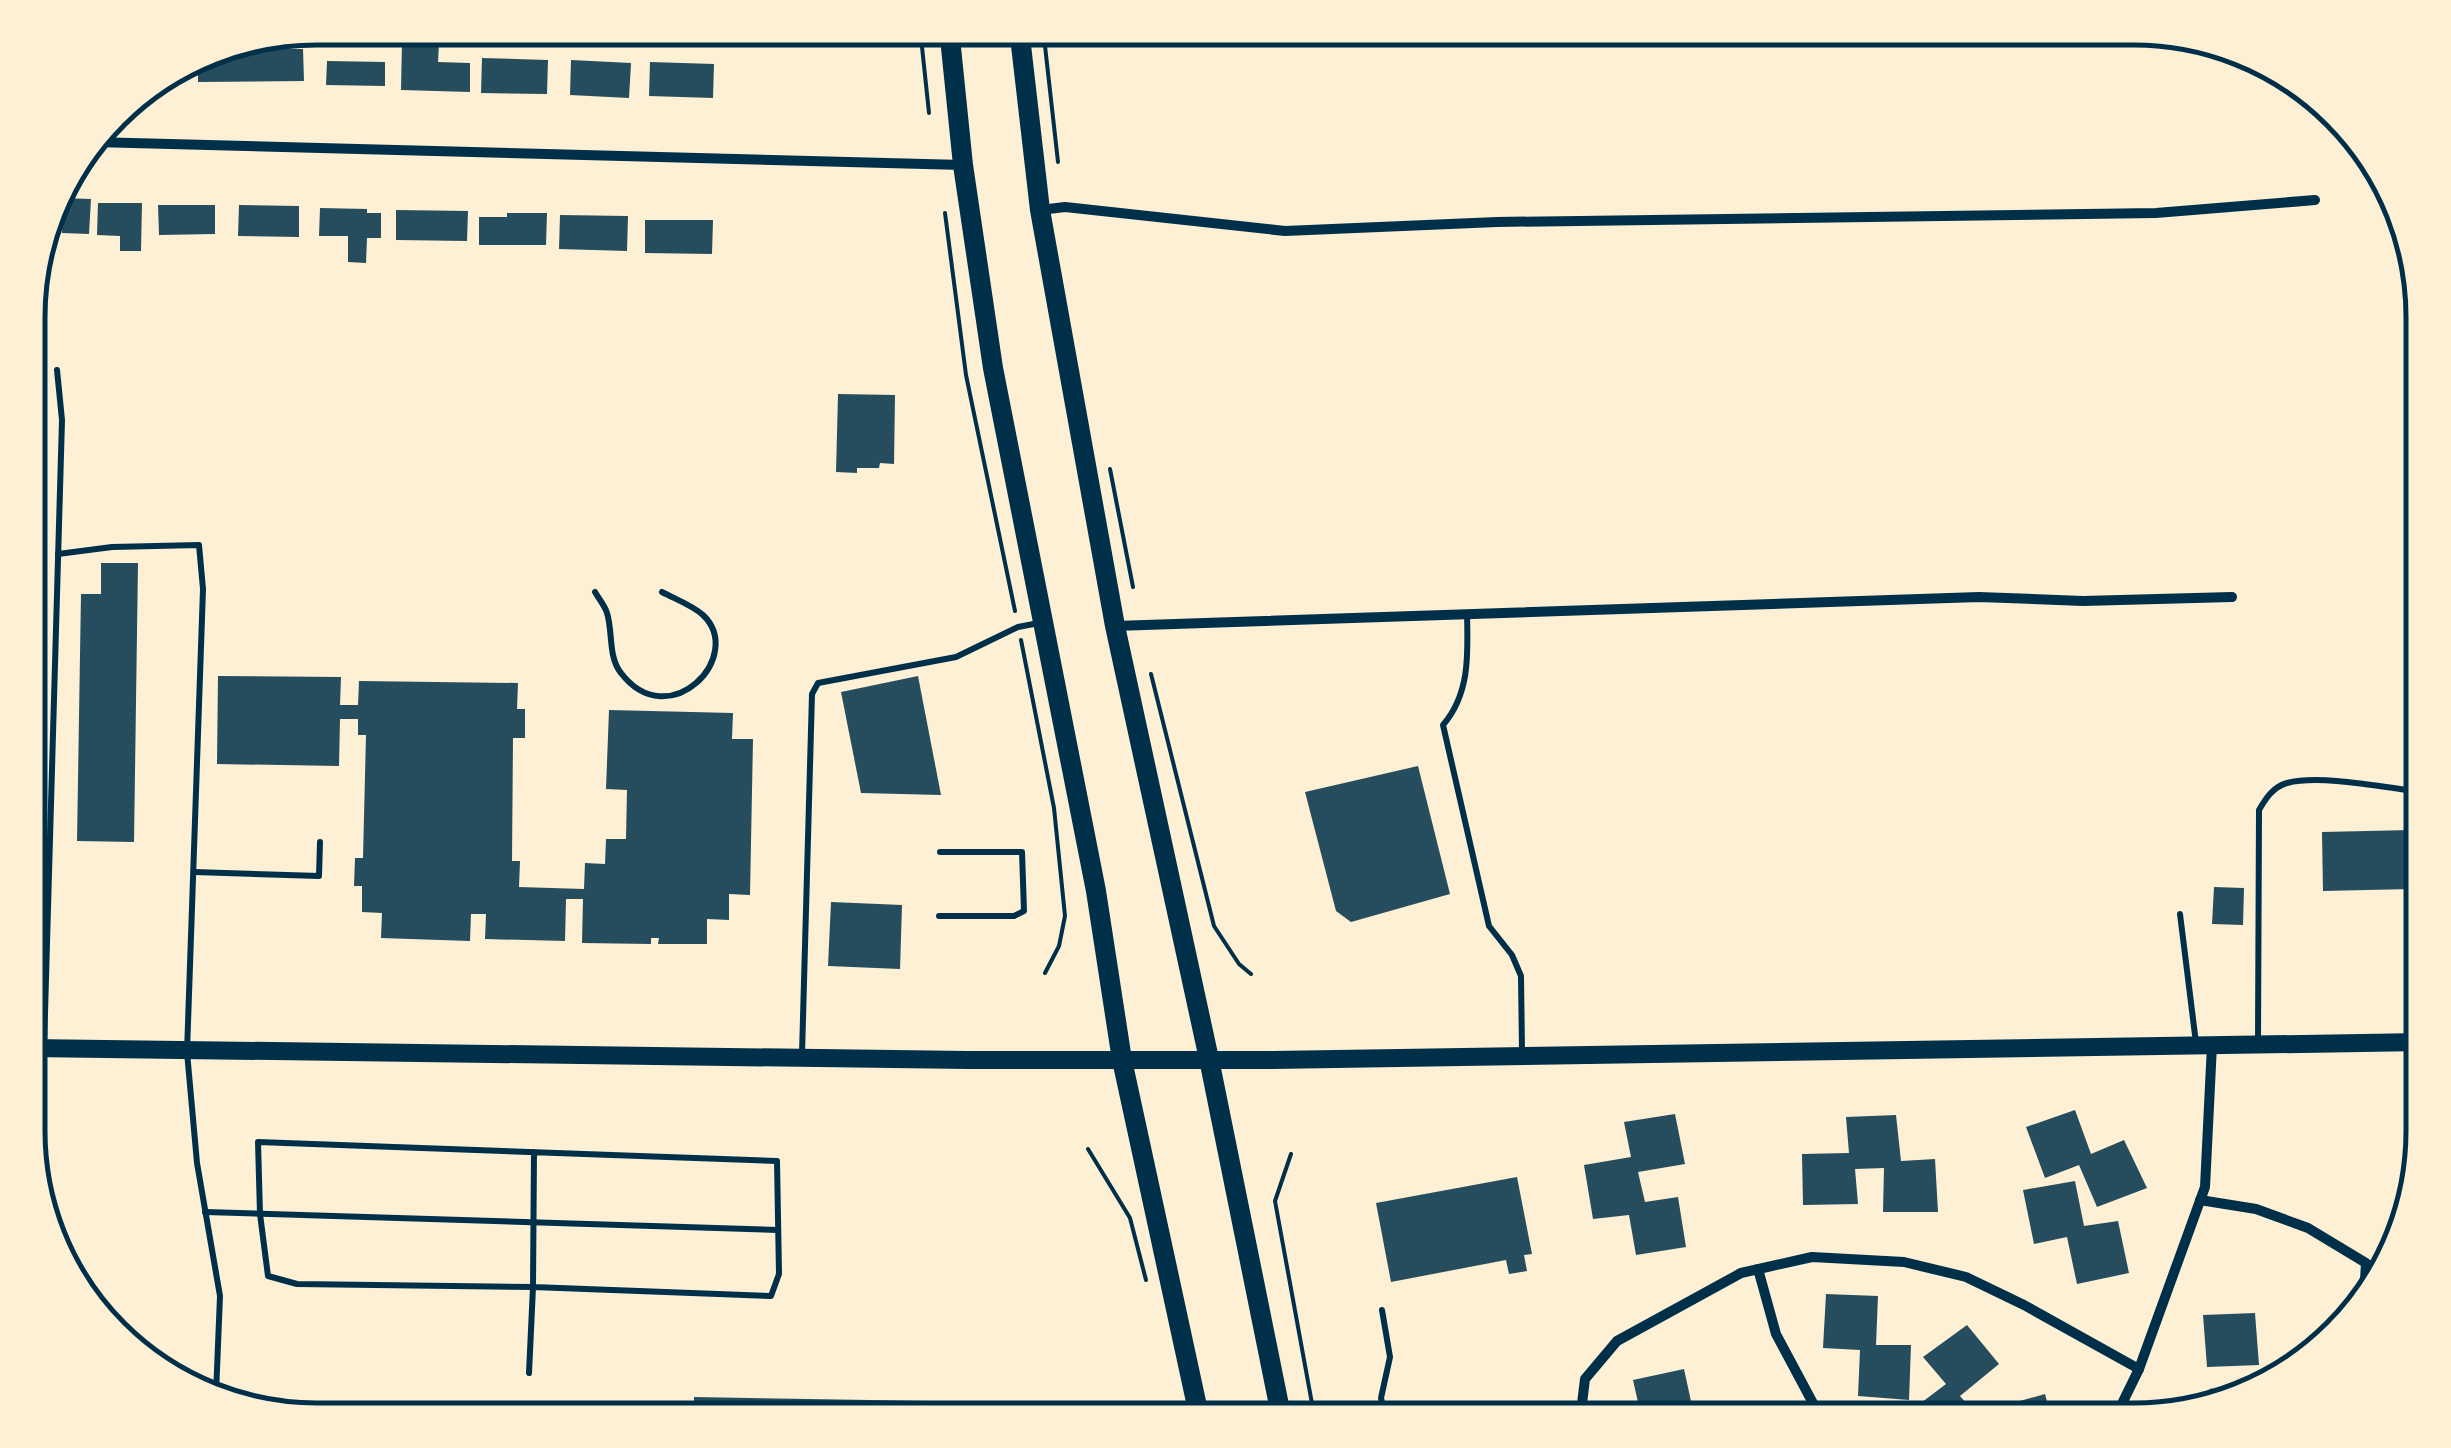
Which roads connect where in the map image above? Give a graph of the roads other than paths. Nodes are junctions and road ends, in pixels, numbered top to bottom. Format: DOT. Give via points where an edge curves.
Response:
graph roads {
  1 [pos="951,45"];
  2 [pos="1021,45"];
  3 [pos="109,142"];
  4 [pos="962,165"];
  5 [pos="2315,200"];
  6 [pos="1040,210"];
  7 [pos="57,370"];
  8 [pos="58,554"];
  9 [pos="596,592"];
  10 [pos="662,592"];
  11 [pos="2232,597"];
  12 [pos="1466,614"];
  13 [pos="1045,622"];
  14 [pos="1115,626"];
  15 [pos="2405,790"];
  16 [pos="320,842"];
  17 [pos="940,852"];
  18 [pos="45,860"];
  19 [pos="194,872"];
  20 [pos="2180,914"];
  21 [pos="939,916"];
  22 [pos="2258,1042"];
  23 [pos="2405,1042"];
  24 [pos="2204,1044"];
  25 [pos="45,1048"];
  26 [pos="187,1052"];
  27 [pos="1523,1057"];
  28 [pos="801,1058"];
  29 [pos="1209,1059"];
  30 [pos="1122,1060"];
  31 [pos="534,1152"];
  32 [pos="2200,1200"];
  33 [pos="205,1212"];
  34 [pos="260,1214"];
  35 [pos="534,1220"];
  36 [pos="778,1230"];
  37 [pos="2366,1263"];
  38 [pos="2372,1263"];
  39 [pos="1758,1269"];
  40 [pos="2365,1274"];
  41 [pos="533,1287"];
  42 [pos="1382,1310"];
  43 [pos="2139,1370"];
  44 [pos="530,1373"];
  45 [pos="216,1383"];
  46 [pos="1278,1402"];
  47 [pos="1382,1402"];
  48 [pos="1582,1402"];
  49 [pos="1812,1402"];
  50 [pos="2123,1402"];
  51 [pos="1196,1403"];
  1 -- 4 [label="highway"];
  2 -- 6 [label="highway"];
  3 -- 4 [label="street"];
  4 -- 13 [label="highway"];
  5 -- 6 [label="street" via="2156,213 1285,231 1065,207"];
  6 -- 14 [label="highway"];
  7 -- 8 [label="lane"];
  8 -- 18 [label="lane"];
  8 -- 19 [label="lane" via="199,545"];
  9 -- 10 [label="lane" via="607,612 617,669 647,696 670,697 705,675 714,636 705,616"];
  11 -- 12 [label="street" via="1979,597"];
  12 -- 14 [label="street"];
  12 -- 27 [label="lane" via="1468,669 1456,711 1444,725 1489,926 1520,976"];
  13 -- 28 [label="lane" via="1018,627 956,657 818,684 812,694"];
  13 -- 30 [label="highway"];
  14 -- 29 [label="highway"];
  15 -- 22 [label="lane" via="2286,783 2259,810"];
  16 -- 19 [label="lane" via="320,876"];
  17 -- 21 [label="lane" via="1022,852 1024,911"];
  19 -- 26 [label="lane"];
  20 -- 24 [label="lane"];
  22 -- 23 [label="main road"];
  22 -- 24 [label="main road"];
  24 -- 27 [label="main road"];
  24 -- 32 [label="street"];
  25 -- 26 [label="main road"];
  26 -- 28 [label="main road"];
  26 -- 33 [label="lane"];
  27 -- 29 [label="main road"];
  28 -- 30 [label="main road"];
  29 -- 30 [label="main road"];
  29 -- 46 [label="highway"];
  30 -- 51 [label="highway"];
  31 -- 34 [label="lane" via="258,1142"];
  31 -- 35 [label="lane"];
  31 -- 36 [label="lane" via="777,1161"];
  32 -- 37 [label="street" via="2291,1222"];
  32 -- 43 [label="street"];
  33 -- 34 [label="lane"];
  33 -- 45 [label="lane" via="220,1296"];
  34 -- 35 [label="lane"];
  34 -- 41 [label="lane" via="268,1276 297,1284"];
  35 -- 36 [label="lane"];
  35 -- 41 [label="lane"];
  36 -- 41 [label="lane" via="779,1274 771,1296"];
  37 -- 38 [label="lane"];
  37 -- 40 [label="street"];
  39 -- 43 [label="street" via="1812,1258 1904,1262 1966,1277"];
  39 -- 48 [label="street" via="1617,1341 1584,1379"];
  39 -- 49 [label="street" via="1776,1334"];
  41 -- 44 [label="lane"];
  42 -- 47 [label="lane" via="1390,1357"];
  43 -- 50 [label="street"];
}
